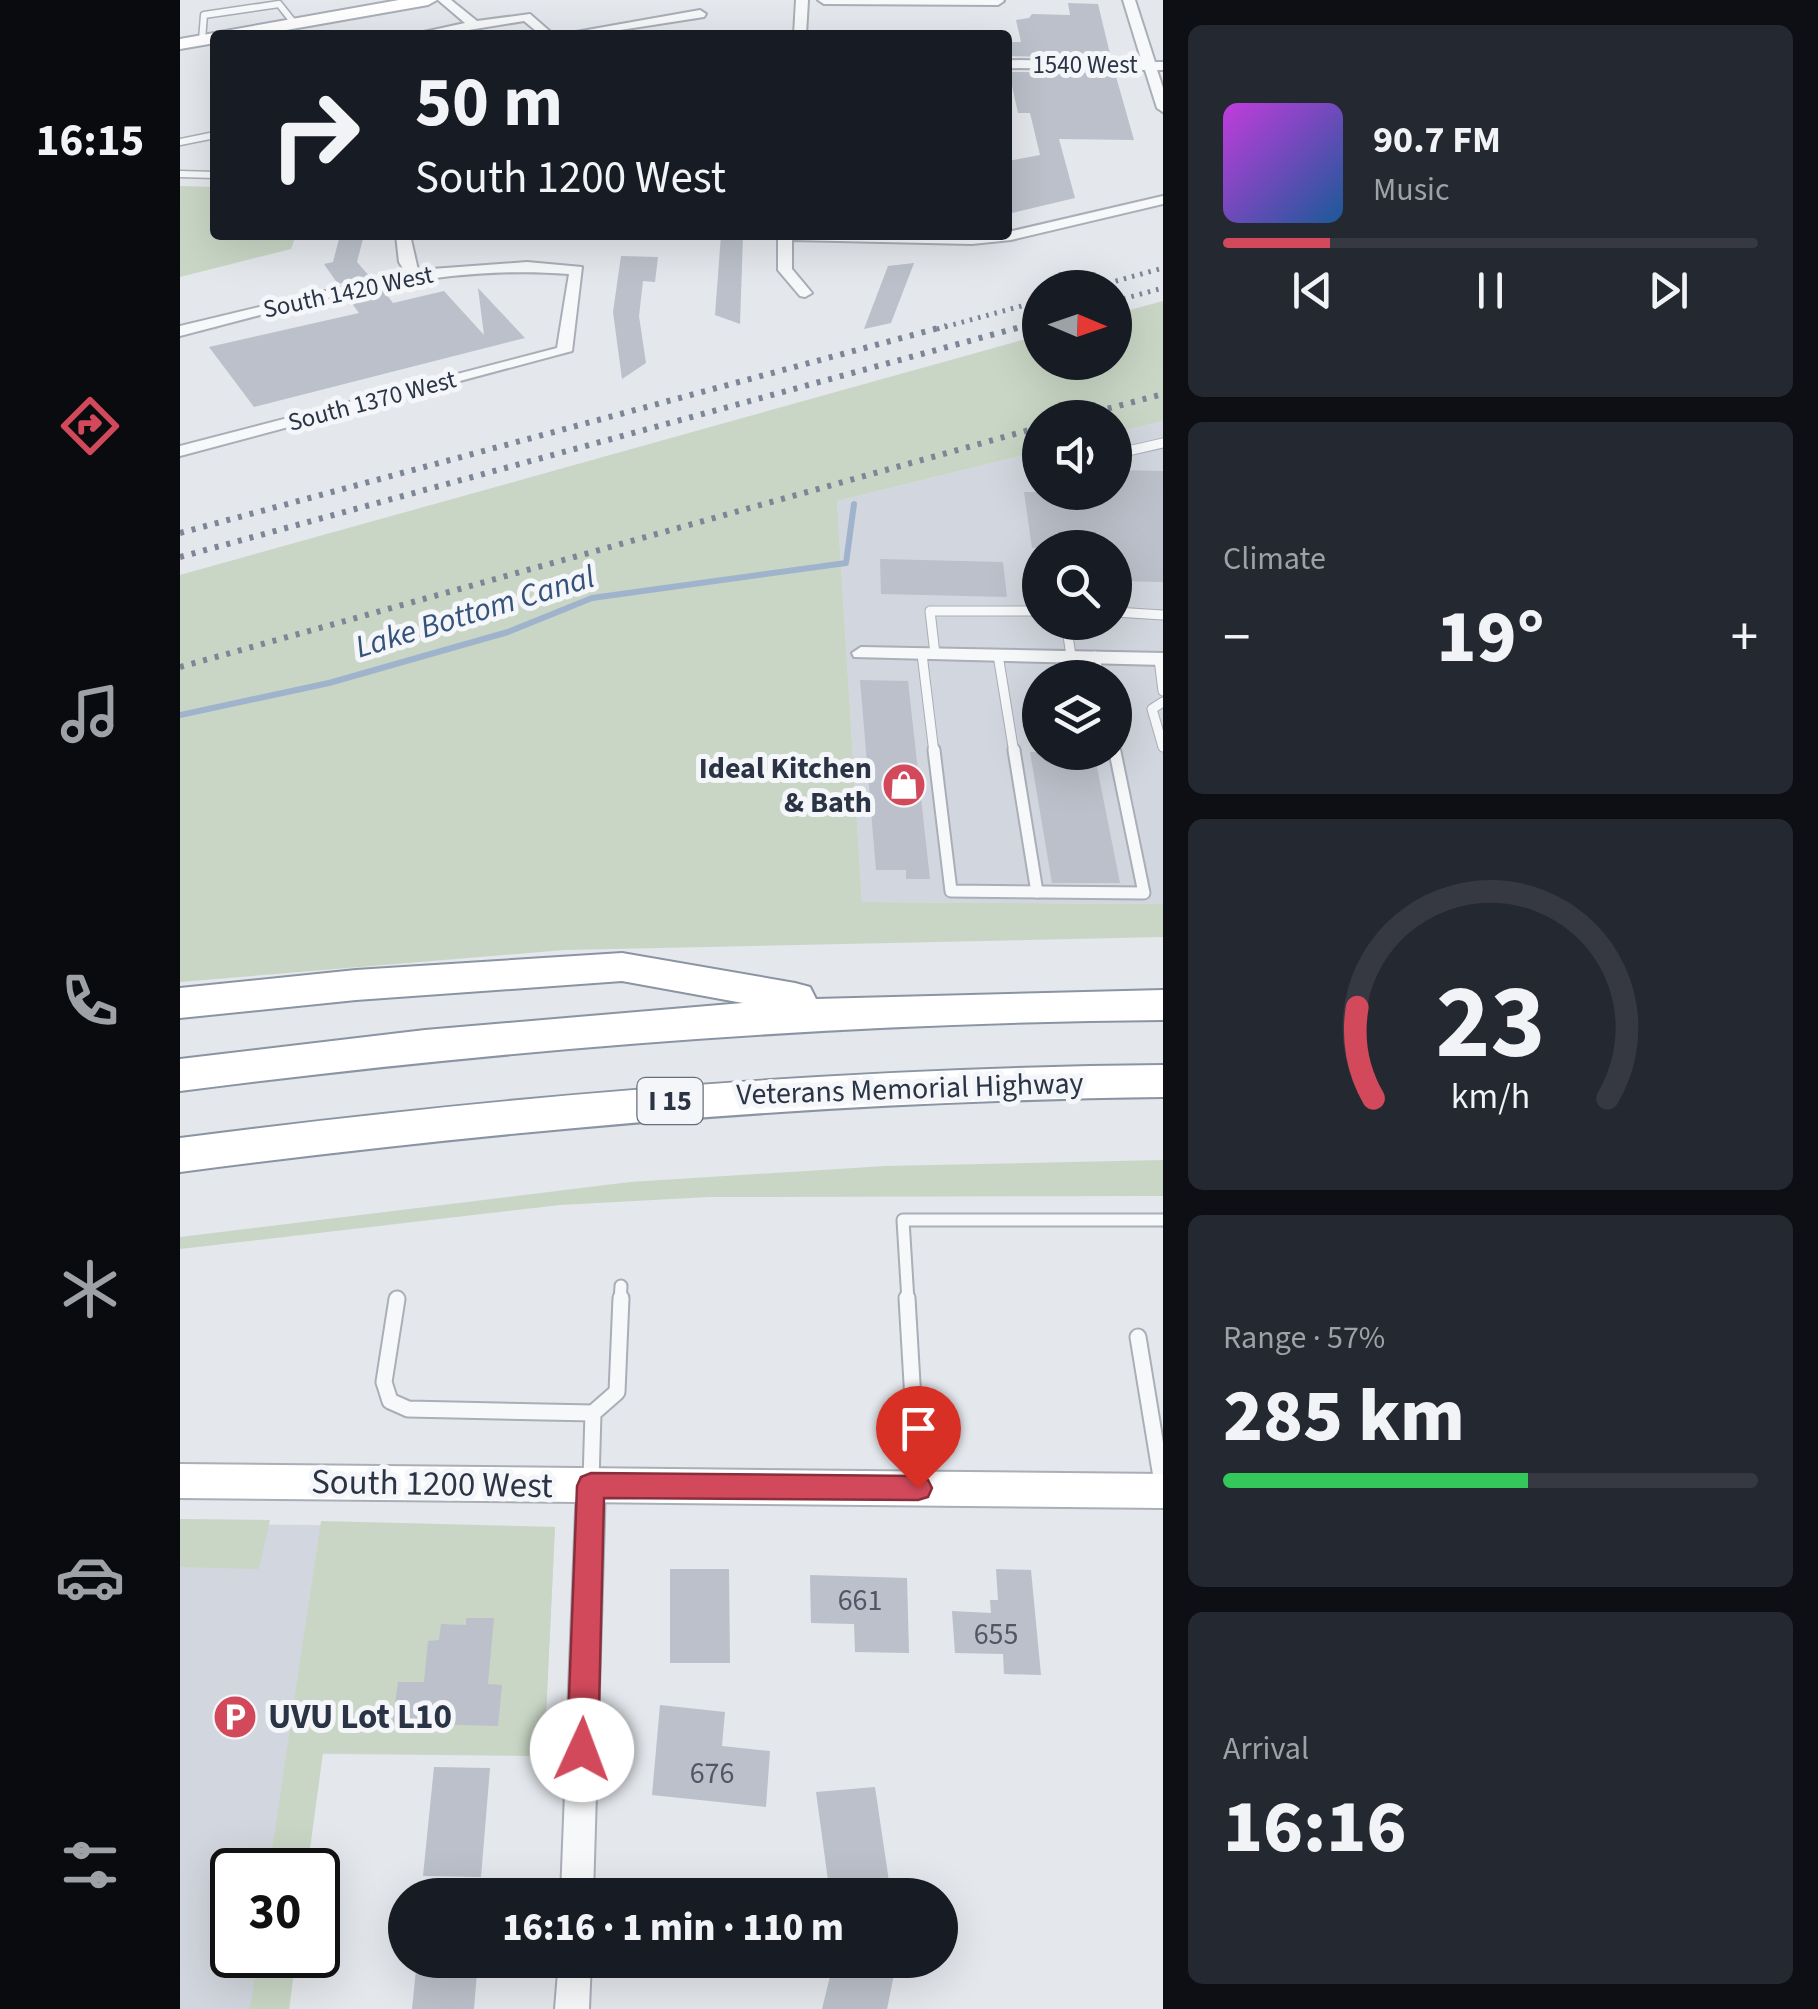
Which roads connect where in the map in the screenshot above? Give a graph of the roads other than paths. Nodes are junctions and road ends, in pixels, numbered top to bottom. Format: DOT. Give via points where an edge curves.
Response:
graph roads {
  1 [pos="428,0"];
  2 [pos="444,0"];
  3 [pos="802,0"];
  4 [pos="824,0"];
  5 [pos="1128,0"];
  6 [pos="998,1"];
  7 [pos="700,14"];
  8 [pos="294,22"];
  9 [pos="474,25"];
  10 [pos="253,30"];
  11 [pos="445,30"];
  12 [pos="542,30"];
  13 [pos="597,30"];
  14 [pos="800,30"];
  15 [pos="209,39"];
  16 [pos="180,44"];
  17 [pos="1012,64"];
  18 [pos="1156,66"];
  19 [pos="1163,108"];
  20 [pos="210,136"];
  21 [pos="180,142"];
  22 [pos="180,174"];
  23 [pos="210,175"];
  24 [pos="1163,200"];
  25 [pos="1012,236"];
  26 [pos="404,240"];
  27 [pos="785,240"];
  28 [pos="414,274"];
  29 [pos="804,292"];
  30 [pos="180,330"];
  31 [pos="564,351"];
  32 [pos="1163,443"];
  33 [pos="1132,450"];
  34 [pos="180,451"];
  35 [pos="1022,611"];
  36 [pos="1132,613"];
  37 [pos="1163,615"];
  38 [pos="1069,640"];
  39 [pos="860,653"];
  40 [pos="928,654"];
  41 [pos="998,655"];
  42 [pos="1071,656"];
  43 [pos="1095,656"];
  44 [pos="1161,659"];
  45 [pos="1096,660"];
  46 [pos="1163,691"];
  47 [pos="1163,702"];
  48 [pos="1163,747"];
  49 [pos="1119,770"];
  50 [pos="1038,892"];
  51 [pos="180,1003"];
  52 [pos="1163,1005"];
  53 [pos="869,1011"];
  54 [pos="180,1075"];
  55 [pos="1163,1081"];
  56 [pos="180,1155"];
  57 [pos="1163,1220"];
  58 [pos="621,1286"];
  59 [pos="397,1299"];
  60 [pos="1138,1338"];
  61 [pos="592,1414"];
  62 [pos="180,1481"];
  63 [pos="591,1486"];
  64 [pos="918,1488"];
  65 [pos="1163,1490"];
  66 [pos="579,1878"];
  67 [pos="574,1978"];
  68 [pos="572,2009"];
  1 -- 8 [label="main road"];
  2 -- 9 [label="street"];
  3 -- 14 [label="street"];
  4 -- 6 [label="street"];
  5 -- 18 [label="street"];
  7 -- 13 [label="street"];
  8 -- 10 [label="main road"];
  8 -- 15 [label="lane" via="279,4 204,15"];
  9 -- 11 [label="street"];
  9 -- 12 [label="street" via="526,17"];
  15 -- 16 [label="main road"];
  17 -- 18 [label="street, 1540 West"];
  18 -- 19 [label="street"];
  20 -- 21 [label="lane"];
  22 -- 23 [label="lane"];
  24 -- 25 [label="street"];
  26 -- 28 [label="street"];
  27 -- 29 [label="street" via="785,270"];
  28 -- 30 [label="street, South 1420 West"];
  28 -- 31 [label="street, South 1420 West" via="481,267 578,270"];
  31 -- 34 [label="street, South 1370 West"];
  32 -- 33 [label="lane"];
  35 -- 40 [label="lane" via="930,611"];
  36 -- 37 [label="lane"];
  38 -- 42 [label="lane"];
  39 -- 40 [label="street"];
  40 -- 41 [label="street"];
  40 -- 50 [label="lane" via="951,891"];
  41 -- 42 [label="street"];
  41 -- 50 [label="lane"];
  42 -- 43 [label="street"];
  43 -- 44 [label="street"];
  43 -- 45 [label="lane"];
  44 -- 46 [label="lane"];
  47 -- 48 [label="lane" via="1152,709"];
  49 -- 50 [label="lane" via="1144,892"];
  51 -- 53 [label="highway" via="622,967"];
  52 -- 53 [label="highway"];
  53 -- 54 [label="highway" via="510,1036"];
  55 -- 56 [label="highway, Veterans Memorial Highway / I 15" via="725,1097 488,1116"];
  57 -- 64 [label="lane" via="903,1220"];
  58 -- 61 [label="lane" via="617,1392"];
  59 -- 61 [label="lane" via="384,1382 390,1401 408,1409"];
  60 -- 65 [label="lane"];
  61 -- 63 [label="lane"];
  62 -- 63 [label="main road, South 1200 West"];
  63 -- 64 [label="main road, South 1200 West"];
  63 -- 66 [label="street"];
  64 -- 65 [label="main road, South 1200 West"];
  67 -- 68 [label="street"];
}
